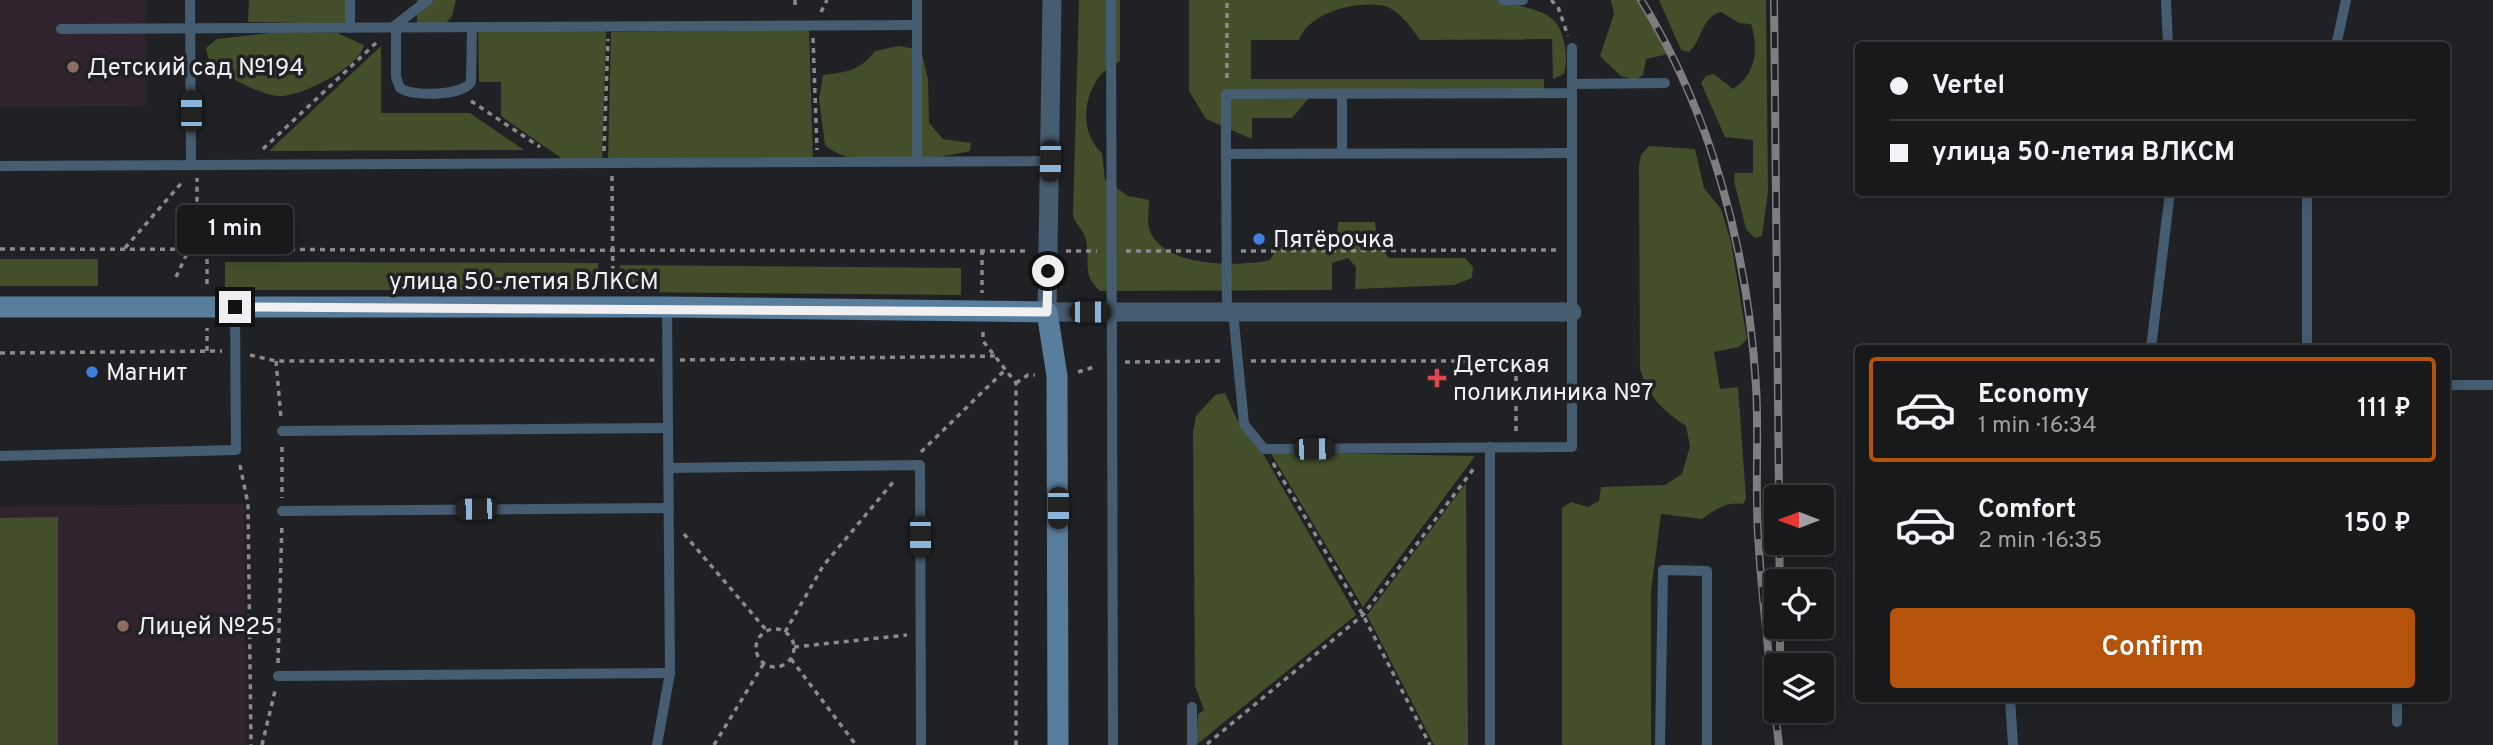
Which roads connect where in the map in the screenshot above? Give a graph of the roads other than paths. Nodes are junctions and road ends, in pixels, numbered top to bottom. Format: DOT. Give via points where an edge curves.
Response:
graph roads {
  1 [pos="190,0"];
  2 [pos="350,0"];
  3 [pos="428,0"];
  4 [pos="917,0"];
  5 [pos="1052,0"];
  6 [pos="1111,0"];
  7 [pos="1503,0"];
  8 [pos="1523,0"];
  9 [pos="2166,0"];
  10 [pos="2346,0"];
  11 [pos="917,25"];
  12 [pos="472,27"];
  13 [pos="350,28"];
  14 [pos="394,28"];
  15 [pos="61,29"];
  16 [pos="191,29"];
  17 [pos="2168,42"];
  18 [pos="2337,42"];
  19 [pos="1572,48"];
  20 [pos="1665,83"];
  21 [pos="1572,89"];
  22 [pos="1342,94"];
  23 [pos="1342,153"];
  24 [pos="1572,153"];
  25 [pos="1226,154"];
  26 [pos="1050,161"];
  27 [pos="917,162"];
  28 [pos="194,165"];
  29 [pos="0,166"];
  30 [pos="2170,196"];
  31 [pos="2307,196"];
  32 [pos="0,307"];
  33 [pos="235,307"];
  34 [pos="667,307"];
  35 [pos="1047,312"];
  36 [pos="1112,312"];
  37 [pos="1230,312"];
  38 [pos="1572,312"];
  39 [pos="2151,345"];
  40 [pos="2307,345"];
  41 [pos="2450,385"];
  42 [pos="2493,385"];
  43 [pos="668,428"];
  44 [pos="282,431"];
  45 [pos="1490,447"];
  46 [pos="0,456"];
  47 [pos="669,468"];
  48 [pos="282,511"];
  49 [pos="669,512"];
  50 [pos="670,673"];
  51 [pos="278,676"];
  52 [pos="2010,702"];
  53 [pos="2397,702"];
  54 [pos="1192,707"];
  55 [pos="2397,722"];
  56 [pos="657,745"];
  57 [pos="921,745"];
  58 [pos="1058,745"];
  59 [pos="1113,745"];
  60 [pos="1192,745"];
  61 [pos="1490,745"];
  62 [pos="1660,745"];
  63 [pos="1707,745"];
  64 [pos="2013,745"];
  1 -- 16 [label="lane"];
  2 -- 13 [label="lane"];
  3 -- 14 [label="lane"];
  4 -- 11 [label="lane"];
  5 -- 26 [label="street"];
  6 -- 36 [label="lane"];
  7 -- 8 [label="lane"];
  9 -- 17 [label="lane"];
  10 -- 18 [label="lane"];
  11 -- 12 [label="lane"];
  11 -- 27 [label="lane"];
  12 -- 14 [label="lane"];
  12 -- 14 [label="lane" via="471,82 457,92 400,88"];
  13 -- 14 [label="lane"];
  13 -- 16 [label="lane"];
  15 -- 16 [label="lane"];
  16 -- 28 [label="lane"];
  19 -- 21 [label="lane"];
  20 -- 21 [label="lane"];
  21 -- 22 [label="lane"];
  21 -- 24 [label="lane"];
  22 -- 23 [label="lane"];
  22 -- 25 [label="lane" via="1226,94"];
  23 -- 24 [label="lane"];
  23 -- 25 [label="lane"];
  24 -- 38 [label="lane"];
  25 -- 37 [label="lane"];
  26 -- 27 [label="lane"];
  26 -- 35 [label="street"];
  27 -- 28 [label="lane"];
  28 -- 29 [label="lane"];
  30 -- 39 [label="lane"];
  31 -- 40 [label="lane"];
  32 -- 33 [label="main road, улица 50-летия ВЛКСМ"];
  33 -- 34 [label="main road, улица 50-летия ВЛКСМ"];
  33 -- 46 [label="lane" via="236,450"];
  34 -- 35 [label="main road, улица 50-летия ВЛКСМ"];
  34 -- 43 [label="lane"];
  35 -- 36 [label="street"];
  35 -- 58 [label="main road" via="1057,376"];
  36 -- 37 [label="street"];
  36 -- 59 [label="lane"];
  37 -- 38 [label="street"];
  37 -- 45 [label="lane" via="1244,424 1264,449"];
  38 -- 45 [label="lane" via="1572,447"];
  41 -- 42 [label="lane"];
  43 -- 44 [label="lane"];
  43 -- 47 [label="lane"];
  45 -- 61 [label="lane"];
  47 -- 49 [label="lane"];
  47 -- 57 [label="lane" via="920,465"];
  48 -- 49 [label="lane"];
  49 -- 50 [label="lane"];
  50 -- 51 [label="lane"];
  50 -- 56 [label="lane"];
  52 -- 64 [label="lane"];
  53 -- 55 [label="lane"];
  54 -- 60 [label="lane"];
  62 -- 63 [label="lane" via="1663,570 1707,571"];
}
